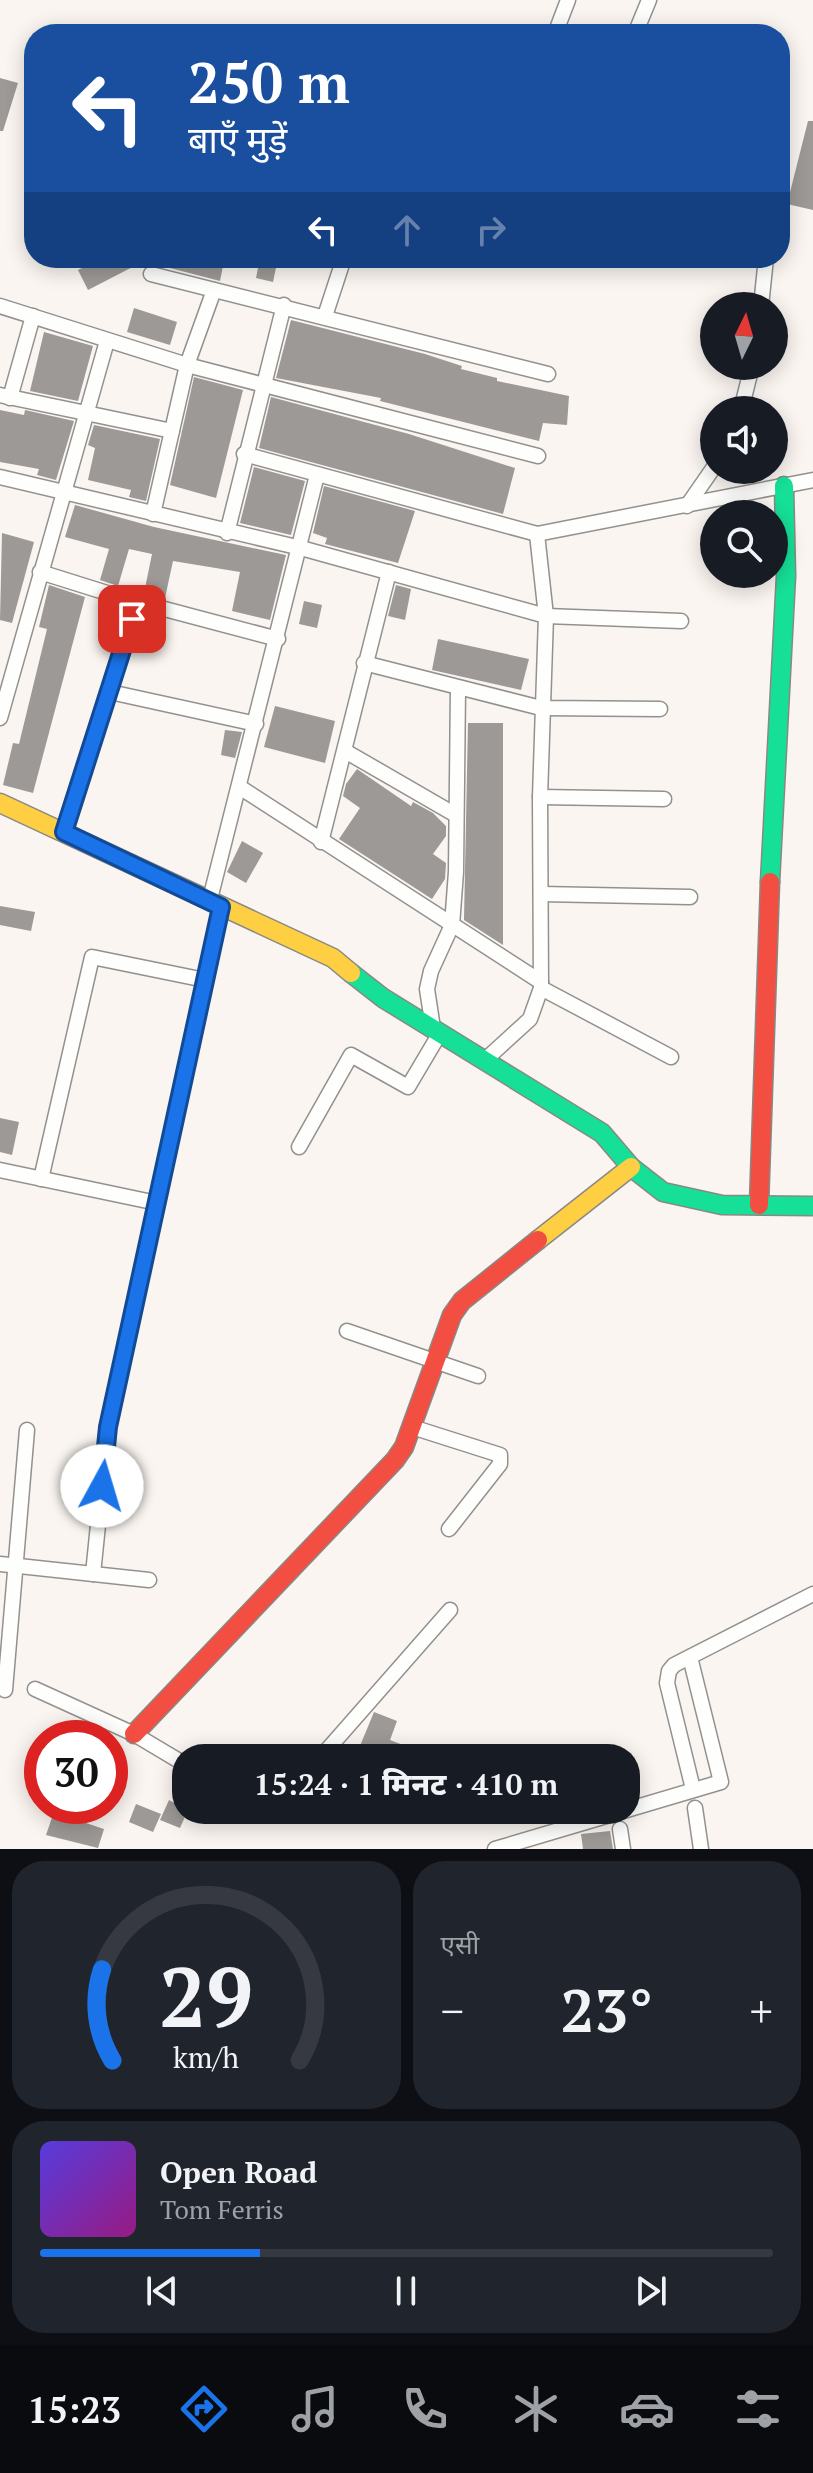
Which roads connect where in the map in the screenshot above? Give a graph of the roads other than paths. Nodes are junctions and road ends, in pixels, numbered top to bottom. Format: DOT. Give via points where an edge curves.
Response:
graph roads {
  1 [pos="568,0"];
  2 [pos="649,0"];
  3 [pos="559,24"];
  4 [pos="639,24"];
  5 [pos="341,268"];
  6 [pos="765,268"];
  7 [pos="151,274"];
  8 [pos="214,290"];
  9 [pos="762,292"];
  10 [pos="284,305"];
  11 [pos="0,306"];
  12 [pos="33,316"];
  13 [pos="325,316"];
  14 [pos="107,341"];
  15 [pos="187,365"];
  16 [pos="548,374"];
  17 [pos="264,382"];
  18 [pos="5,396"];
  19 [pos="85,413"];
  20 [pos="172,431"];
  21 [pos="244,454"];
  22 [pos="538,456"];
  23 [pos="317,475"];
  24 [pos="0,477"];
  25 [pos="813,480"];
  26 [pos="702,484"];
  27 [pos="784,486"];
  28 [pos="61,492"];
  29 [pos="687,506"];
  30 [pos="153,514"];
  31 [pos="227,533"];
  32 [pos="537,534"];
  33 [pos="301,548"];
  34 [pos="40,572"];
  35 [pos="389,572"];
  36 [pos="123,598"];
  37 [pos="546,616"];
  38 [pos="681,621"];
  39 [pos="278,639"];
  40 [pos="364,663"];
  41 [pos="458,688"];
  42 [pos="110,692"];
  43 [pos="2,699"];
  44 [pos="541,708"];
  45 [pos="660,709"];
  46 [pos="0,718"];
  47 [pos="256,724"];
  48 [pos="345,751"];
  49 [pos="241,788"];
  50 [pos="540,797"];
  51 [pos="664,799"];
  52 [pos="0,804"];
  53 [pos="454,814"];
  54 [pos="64,832"];
  55 [pos="321,842"];
  56 [pos="541,894"];
  57 [pos="690,897"];
  58 [pos="216,903"];
  59 [pos="452,925"];
  60 [pos="205,980"];
  61 [pos="541,985"];
  62 [pos="437,1031"];
  63 [pos="671,1057"];
  64 [pos="484,1061"];
  65 [pos="299,1147"];
  66 [pos="631,1167"];
  67 [pos="0,1170"];
  68 [pos="41,1179"];
  69 [pos="157,1203"];
  70 [pos="759,1205"];
  71 [pos="813,1206"];
  72 [pos="347,1331"];
  73 [pos="436,1361"];
  74 [pos="478,1376"];
  75 [pos="412,1427"];
  76 [pos="27,1430"];
  77 [pos="449,1529"];
  78 [pos="0,1564"];
  79 [pos="17,1566"];
  80 [pos="93,1574"];
  81 [pos="149,1580"];
  82 [pos="813,1594"];
  83 [pos="450,1610"];
  84 [pos="690,1657"];
  85 [pos="35,1689"];
  86 [pos="5,1690"];
  87 [pos="134,1734"];
  88 [pos="332,1744"];
  89 [pos="172,1757"];
  90 [pos="693,1789"];
  91 [pos="695,1808"];
  92 [pos="620,1829"];
  93 [pos="495,1849"];
  94 [pos="623,1849"];
  95 [pos="701,1849"];
  1 -- 3 [label="street"];
  2 -- 4 [label="street"];
  5 -- 13 [label="street"];
  6 -- 9 [label="street"];
  7 -- 8 [label="street"];
  8 -- 10 [label="street"];
  8 -- 15 [label="street"];
  10 -- 13 [label="street"];
  10 -- 17 [label="street"];
  11 -- 12 [label="street"];
  12 -- 14 [label="street"];
  12 -- 18 [label="street"];
  13 -- 16 [label="street"];
  14 -- 15 [label="street"];
  14 -- 19 [label="street"];
  15 -- 17 [label="street"];
  15 -- 20 [label="street"];
  17 -- 21 [label="street"];
  17 -- 22 [label="street"];
  18 -- 19 [label="street"];
  19 -- 20 [label="street"];
  19 -- 28 [label="street"];
  20 -- 30 [label="street"];
  21 -- 23 [label="street"];
  21 -- 31 [label="street"];
  23 -- 32 [label="street"];
  23 -- 33 [label="street"];
  24 -- 28 [label="street"];
  25 -- 27 [label="street"];
  26 -- 29 [label="street"];
  27 -- 29 [label="street"];
  27 -- 70 [label="street" via="786,576"];
  28 -- 30 [label="street"];
  28 -- 34 [label="street"];
  29 -- 32 [label="street"];
  30 -- 31 [label="street"];
  31 -- 33 [label="street"];
  32 -- 37 [label="street"];
  33 -- 35 [label="street"];
  33 -- 39 [label="street"];
  34 -- 36 [label="street"];
  34 -- 43 [label="street"];
  35 -- 37 [label="street"];
  35 -- 40 [label="street"];
  36 -- 39 [label="street"];
  36 -- 42 [label="street" via="132,619"];
  37 -- 38 [label="street"];
  37 -- 44 [label="street"];
  39 -- 47 [label="street"];
  40 -- 41 [label="street"];
  40 -- 48 [label="street"];
  41 -- 44 [label="street"];
  41 -- 53 [label="street"];
  42 -- 47 [label="street"];
  42 -- 54 [label="street"];
  43 -- 46 [label="street"];
  44 -- 45 [label="street"];
  44 -- 50 [label="street"];
  47 -- 49 [label="street"];
  48 -- 53 [label="street"];
  48 -- 55 [label="street"];
  49 -- 55 [label="street"];
  49 -- 58 [label="street"];
  50 -- 51 [label="street"];
  50 -- 56 [label="street"];
  52 -- 54 [label="street"];
  53 -- 59 [label="street"];
  54 -- 58 [label="street"];
  55 -- 59 [label="street"];
  56 -- 57 [label="street"];
  56 -- 61 [label="street"];
  58 -- 60 [label="street"];
  58 -- 62 [label="street" via="333,958 383,998"];
  59 -- 61 [label="street"];
  59 -- 62 [label="street" via="427,989"];
  60 -- 68 [label="street" via="92,957"];
  60 -- 69 [label="street"];
  61 -- 63 [label="street"];
  61 -- 64 [label="street" via="530,1019"];
  62 -- 64 [label="street"];
  62 -- 65 [label="street" via="408,1087 351,1055"];
  64 -- 66 [label="street" via="602,1133"];
  66 -- 70 [label="street" via="663,1192 722,1205"];
  66 -- 73 [label="street" via="462,1301"];
  67 -- 68 [label="street"];
  68 -- 69 [label="street"];
  69 -- 80 [label="street" via="108,1427"];
  70 -- 71 [label="street"];
  72 -- 73 [label="street"];
  73 -- 74 [label="street"];
  73 -- 75 [label="street"];
  75 -- 77 [label="street" via="500,1455 500,1464"];
  75 -- 87 [label="street" via="395,1460"];
  76 -- 79 [label="street"];
  78 -- 79 [label="street"];
  79 -- 80 [label="street"];
  79 -- 86 [label="street"];
  80 -- 81 [label="street"];
  82 -- 84 [label="street"];
  83 -- 88 [label="street"];
  84 -- 90 [label="street" via="674,1665 667,1677"];
  84 -- 90 [label="street" via="722,1778"];
  85 -- 87 [label="street"];
  87 -- 89 [label="street"];
  90 -- 93 [label="street"];
  91 -- 95 [label="street"];
  92 -- 94 [label="street"];
}
